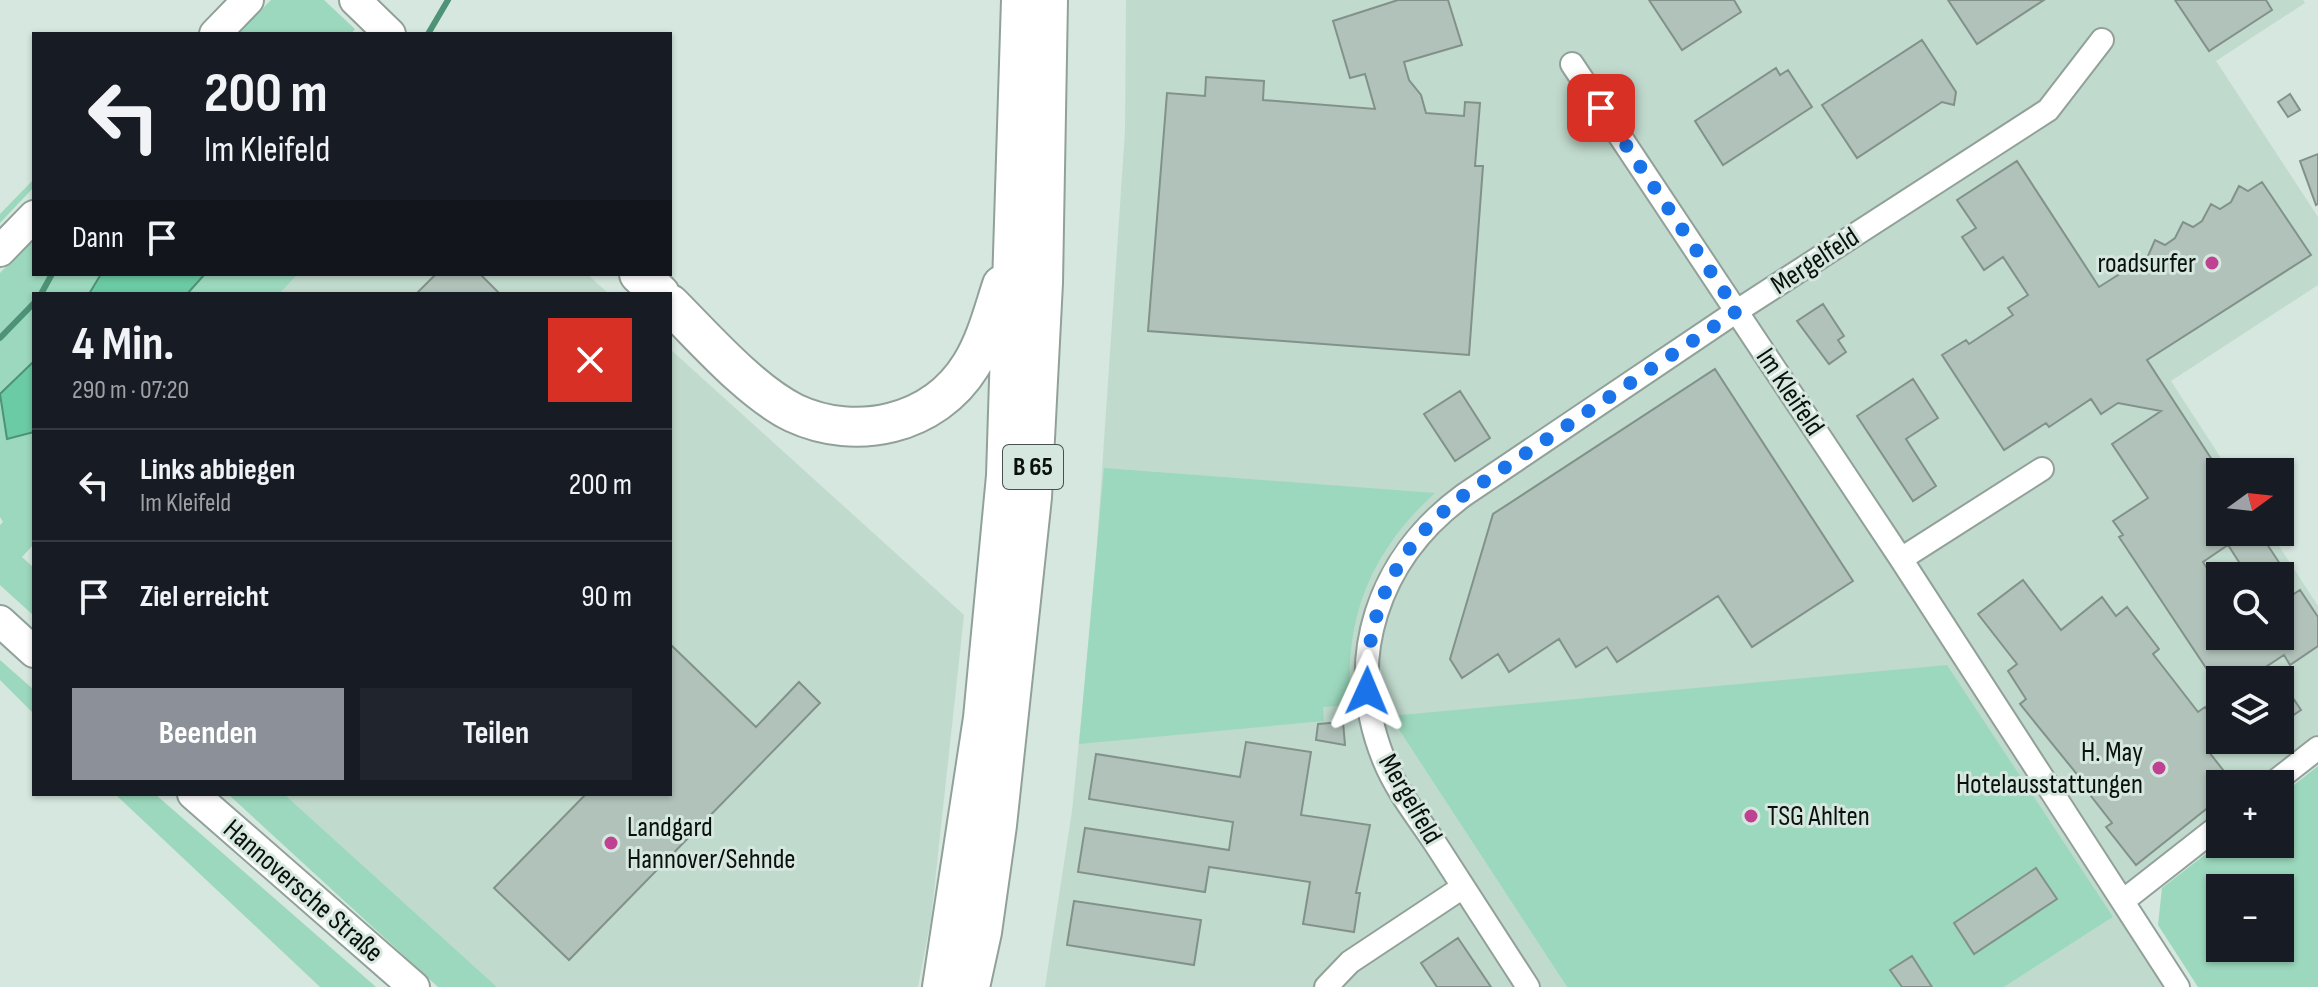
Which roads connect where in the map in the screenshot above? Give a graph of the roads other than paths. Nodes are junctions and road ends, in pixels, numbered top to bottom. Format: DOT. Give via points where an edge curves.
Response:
graph roads {
  1 [pos="248,0"];
  2 [pos="355,0"];
  3 [pos="1021,0"];
  4 [pos="1048,0"];
  5 [pos="217,32"];
  6 [pos="388,32"];
  7 [pos="2102,40"];
  8 [pos="1572,64"];
  9 [pos="32,218"];
  10 [pos="1016,241"];
  11 [pos="0,251"];
  12 [pos="641,276"];
  13 [pos="658,292"];
  14 [pos="672,306"];
  15 [pos="1737,311"];
  16 [pos="2042,469"];
  17 [pos="1901,559"];
  18 [pos="0,621"];
  19 [pos="32,650"];
  20 [pos="2318,748"];
  21 [pos="2290,770"];
  22 [pos="195,796"];
  23 [pos="2206,836"];
  24 [pos="1463,887"];
  25 [pos="2123,901"];
  26 [pos="982,932"];
  27 [pos="414,987"];
  28 [pos="942,987"];
  29 [pos="970,987"];
  30 [pos="982,987"];
  31 [pos="1326,987"];
  32 [pos="1528,987"];
  33 [pos="2178,987"];
  1 -- 5 [label="street"];
  2 -- 6 [label="street"];
  3 -- 10 [label="highway, B 65"];
  4 -- 26 [label="highway, B 65" via="1043,283 1032,497"];
  7 -- 15 [label="street, Mergelfeld" via="2048,110"];
  8 -- 15 [label="street, Im Kleifeld"];
  9 -- 11 [label="street"];
  10 -- 14 [label="highway" via="972,364 954,389 929,408 895,422 833,426 792,412 743,377"];
  10 -- 28 [label="highway, B 65" via="1006,476 983,718"];
  12 -- 13 [label="highway"];
  15 -- 17 [label="street, Im Kleifeld"];
  15 -- 24 [label="street, Mergelfeld" via="1444,510 1410,546 1385,588 1368,654 1367,691 1377,740 1397,785"];
  16 -- 17 [label="street"];
  17 -- 25 [label="street, Im Kleifeld"];
  18 -- 19 [label="street"];
  20 -- 21 [label="street"];
  22 -- 27 [label="street, Hannoversche Straße"];
  23 -- 25 [label="street"];
  24 -- 31 [label="street" via="1350,962"];
  24 -- 32 [label="street, Mergelfeld"];
  25 -- 33 [label="street, Im Kleifeld"];
  26 -- 29 [label="highway, B 65"];
  26 -- 30 [label="highway"];
}
